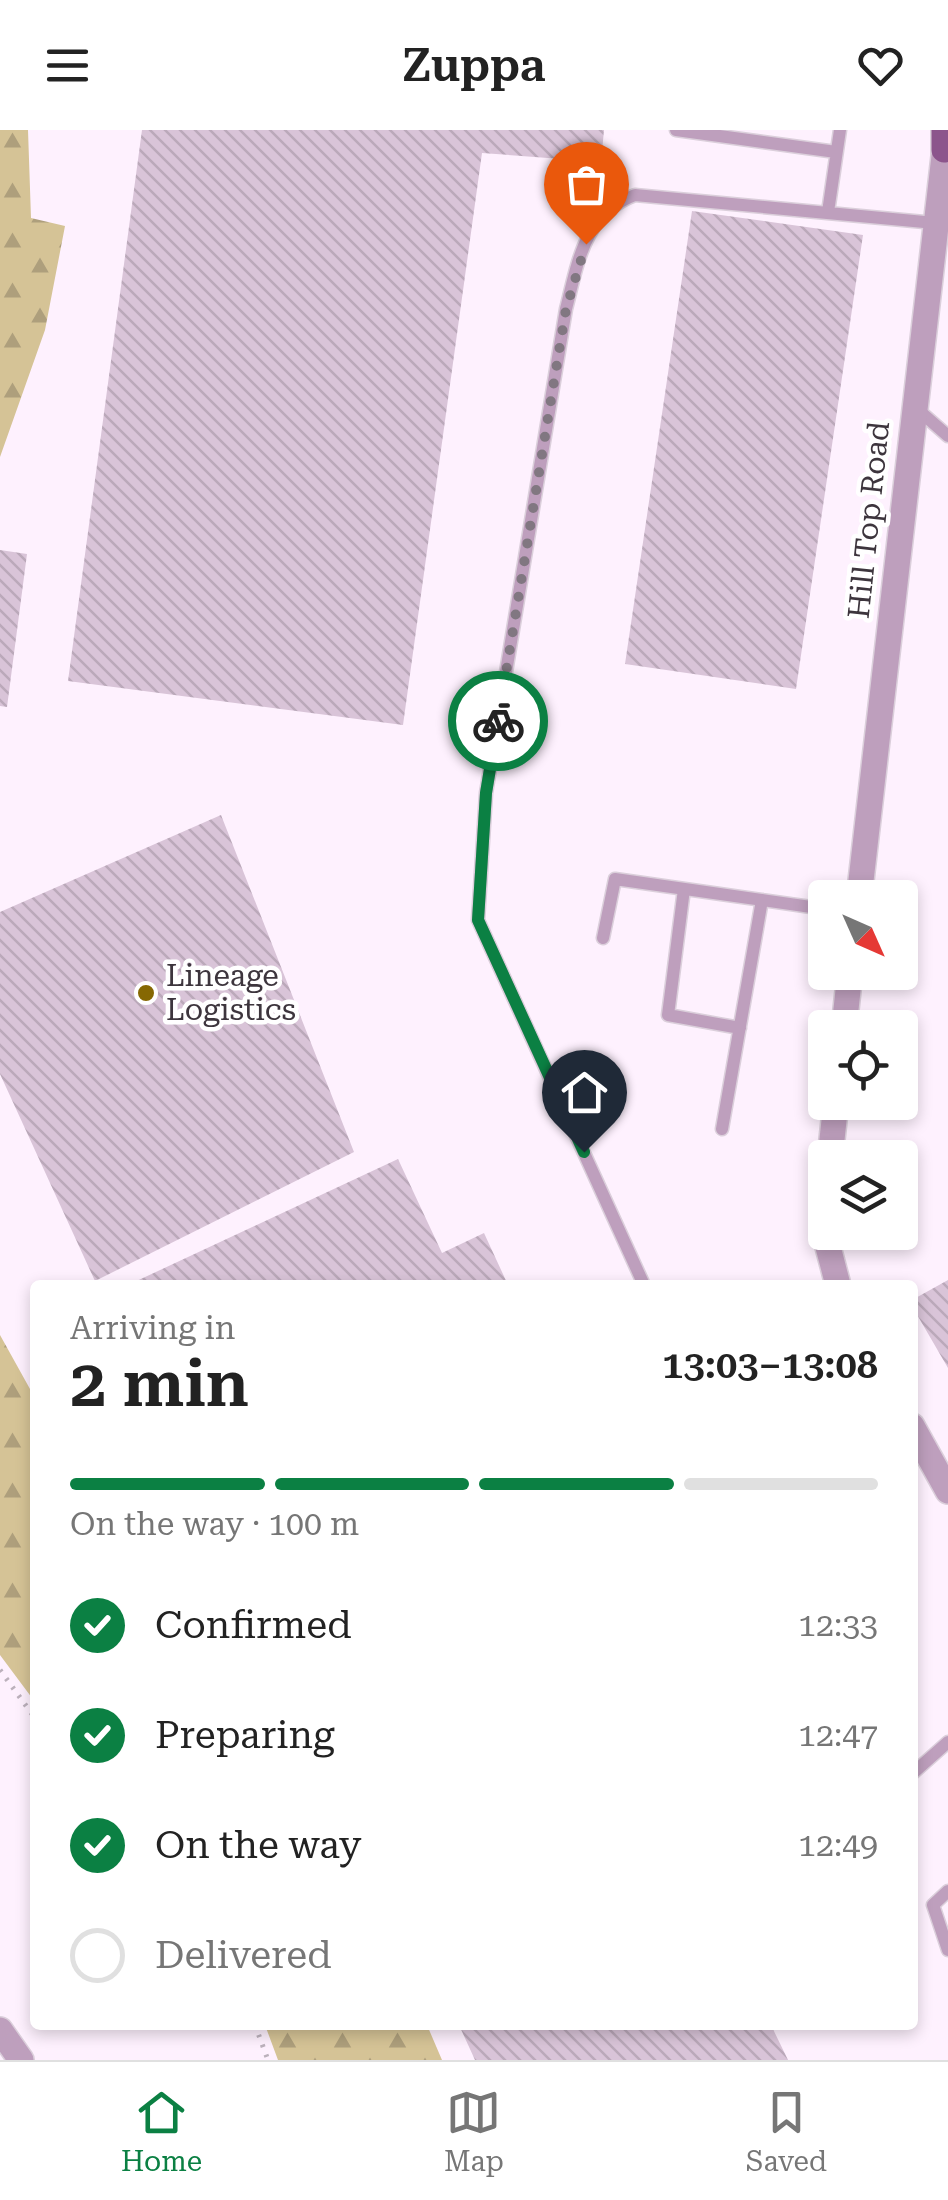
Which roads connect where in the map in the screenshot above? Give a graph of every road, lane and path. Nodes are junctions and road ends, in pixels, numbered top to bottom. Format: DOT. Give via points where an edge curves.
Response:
graph roads {
  1 [pos="676,130"];
  2 [pos="840,130"];
  3 [pos="946,137"];
  4 [pos="836,152"];
  5 [pos="828,212"];
  6 [pos="935,224"];
  7 [pos="914,406"];
  8 [pos="948,436"];
  9 [pos="861,880"];
  10 [pos="684,889"];
  11 [pos="762,900"];
  12 [pos="808,907"];
  13 [pos="603,938"];
  14 [pos="740,1028"];
  15 [pos="722,1129"];
  16 [pos="829,1250"];
  17 [pos="642,1280"];
  18 [pos="837,1280"];
  19 [pos="918,1437"];
  20 [pos="948,1490"];
  21 [pos="0,1670"];
  22 [pos="30,1711"];
  23 [pos="948,1742"];
  24 [pos="918,1769"];
  25 [pos="948,1891"];
  26 [pos="948,1950"];
  27 [pos="0,2030"];
  28 [pos="257,2030"];
  29 [pos="21,2060"];
  30 [pos="268,2060"];
  1 -- 4 [label="lane"];
  2 -- 4 [label="lane"];
  3 -- 6 [label="street, Hill Top Road"];
  4 -- 5 [label="lane"];
  5 -- 6 [label="lane"];
  5 -- 17 [label="lane" via="651,194 620,200 598,220 566,309 486,793 478,920"];
  6 -- 7 [label="street, Hill Top Road"];
  7 -- 8 [label="lane"];
  7 -- 9 [label="street, Hill Top Road"];
  10 -- 11 [label="lane"];
  10 -- 13 [label="lane" via="614,878"];
  10 -- 14 [label="lane" via="668,1015"];
  11 -- 12 [label="lane"];
  11 -- 14 [label="lane"];
  14 -- 15 [label="lane"];
  16 -- 18 [label="street"];
  19 -- 20 [label="street"];
  21 -- 22 [label="path"];
  23 -- 24 [label="lane"];
  25 -- 26 [label="lane" via="933,1905"];
  27 -- 29 [label="street"];
  28 -- 30 [label="path"];
}
